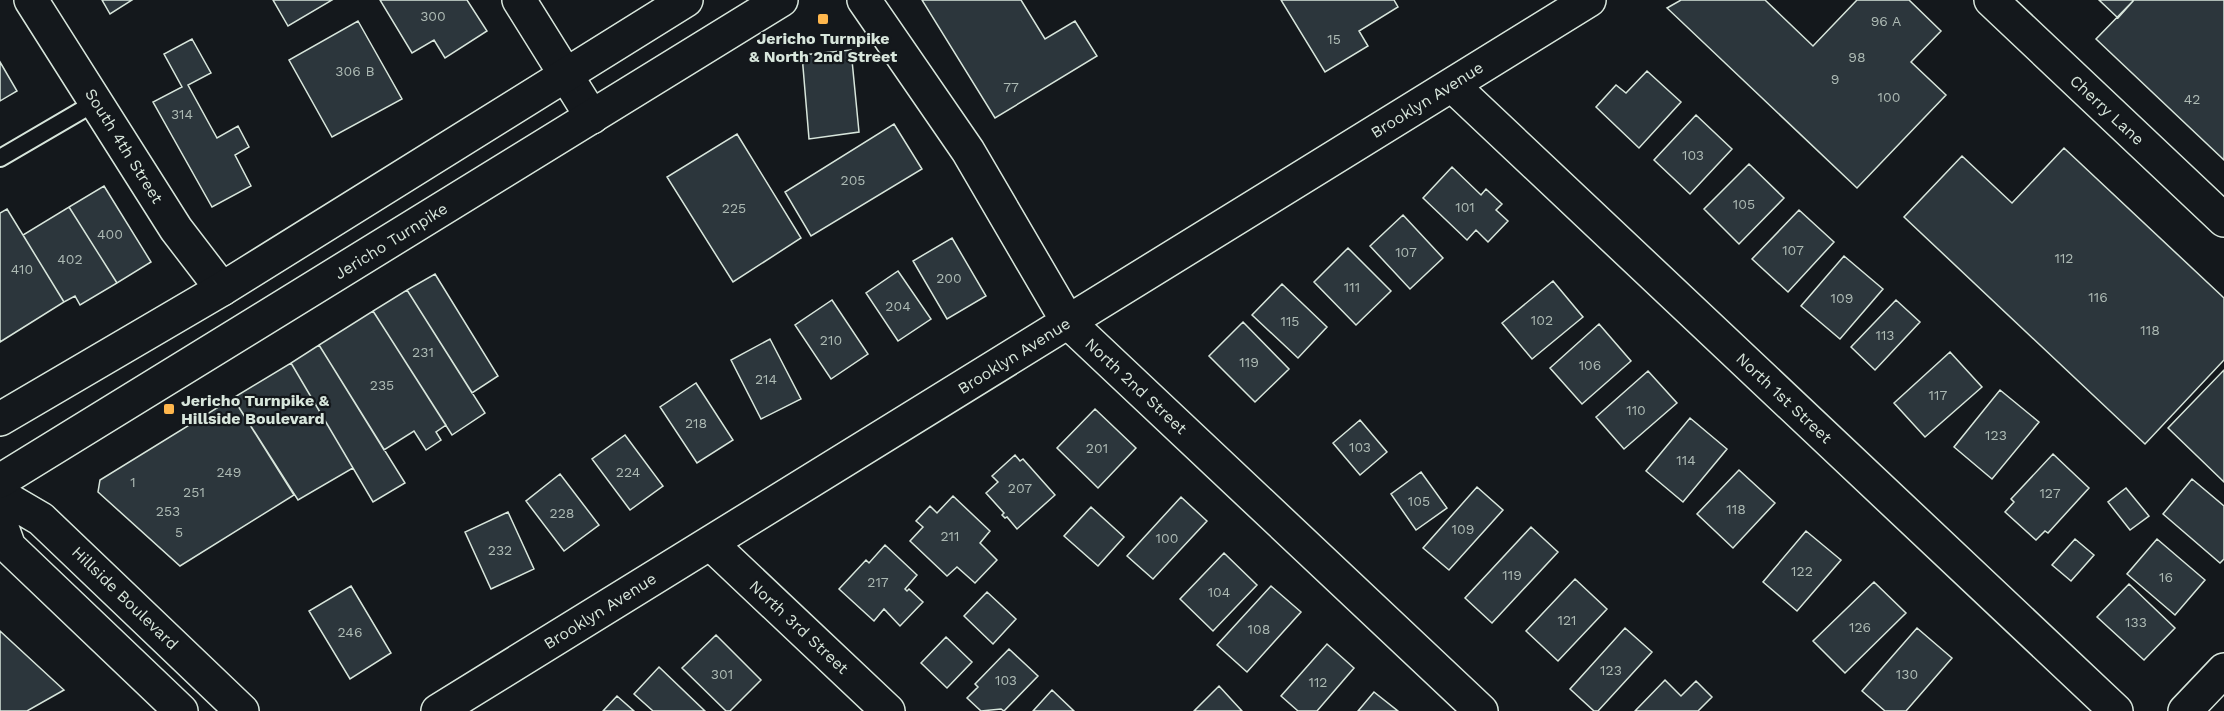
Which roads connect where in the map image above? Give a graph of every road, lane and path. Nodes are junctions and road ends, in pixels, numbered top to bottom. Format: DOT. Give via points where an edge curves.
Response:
graph roads {
  1 [pos="31,0"];
  2 [pos="519,0"];
  3 [pos="686,0"];
  4 [pos="781,0"];
  5 [pos="864,0"];
  6 [pos="1589,0"];
  7 [pos="1991,0"];
  8 [pos="566,75"];
  9 [pos="1452,85"];
  10 [pos="96,102"];
  11 [pos="592,117"];
  12 [pos="0,158"];
  13 [pos="2224,220"];
  14 [pos="222,289"];
  15 [pos="1068,322"];
  16 [pos="0,419"];
  17 [pos="0,481"];
  18 [pos="0,495"];
  19 [pos="0,522"];
  20 [pos="710,543"];
  21 [pos="2224,670"];
  22 [pos="181,711"];
  23 [pos="242,711"];
  24 [pos="438,711"];
  25 [pos="888,711"];
  26 [pos="1482,711"];
  27 [pos="2116,711"];
  28 [pos="2185,711"];
  1 -- 10 [label="street, South 4th Street"];
  2 -- 8 [label="street"];
  3 -- 8 [label="street"];
  4 -- 11 [label="street, Jericho Turnpike"];
  5 -- 15 [label="street, North 2nd Street" via="968,150"];
  6 -- 9 [label="street, Brooklyn Avenue"];
  7 -- 13 [label="street, Cherry Lane"];
  8 -- 11 [label="street"];
  8 -- 14 [label="street"];
  9 -- 15 [label="street, Brooklyn Avenue"];
  9 -- 27 [label="street, North 1st Street"];
  10 -- 12 [label="lane"];
  10 -- 14 [label="street, South 4th Street" via="176,229"];
  11 -- 17 [label="street, Jericho Turnpike"];
  14 -- 16 [label="street"];
  15 -- 20 [label="street, Brooklyn Avenue"];
  15 -- 26 [label="street, North 2nd Street"];
  18 -- 23 [label="street, Hillside Boulevard" via="41,519"];
  19 -- 22 [label="street" via="9,547"];
  20 -- 24 [label="street, Brooklyn Avenue"];
  20 -- 25 [label="street, North 3rd Street"];
  21 -- 28 [label="street"];
}
